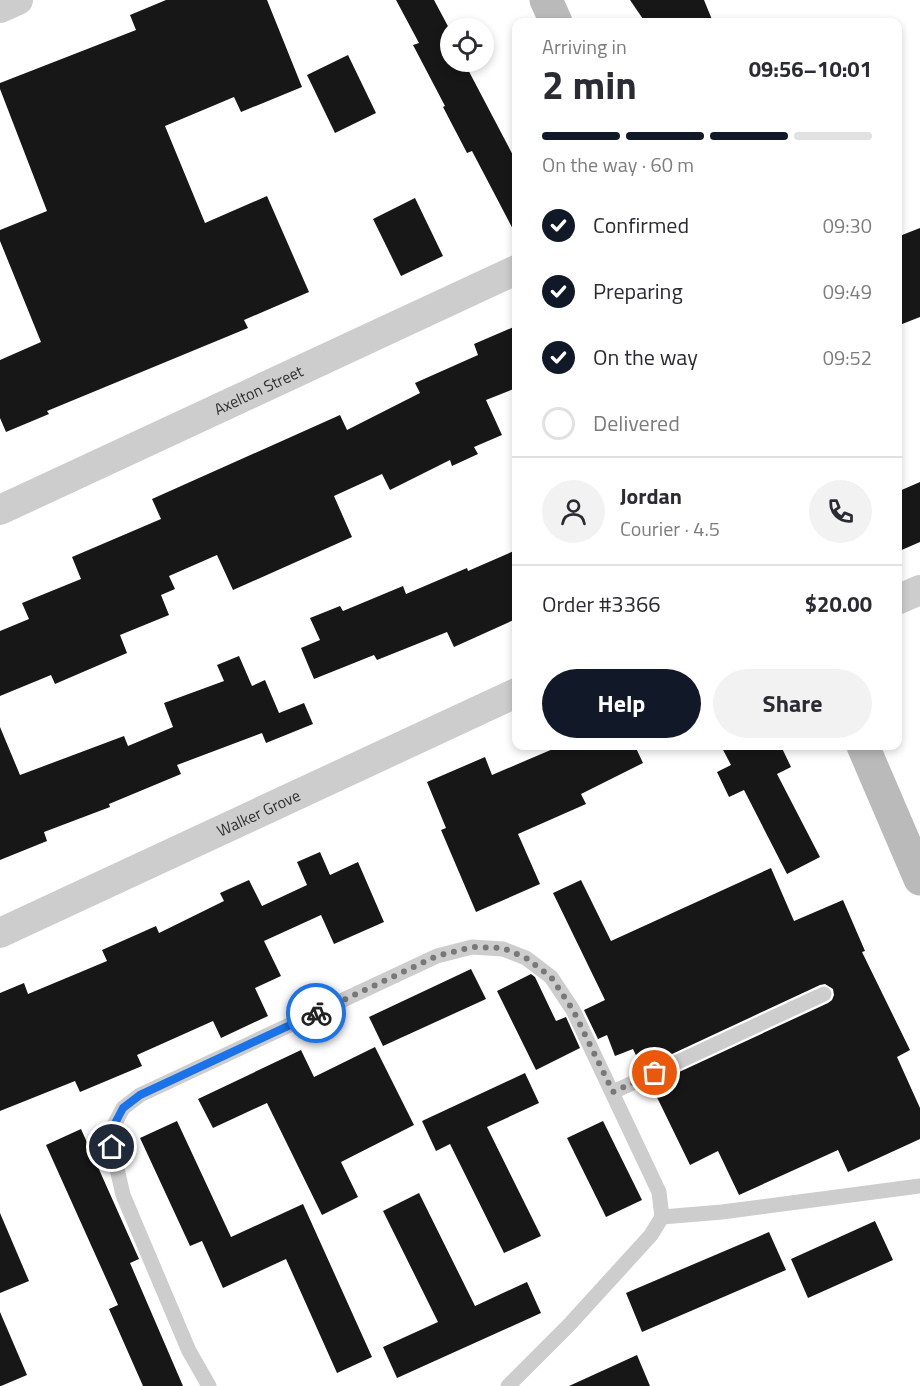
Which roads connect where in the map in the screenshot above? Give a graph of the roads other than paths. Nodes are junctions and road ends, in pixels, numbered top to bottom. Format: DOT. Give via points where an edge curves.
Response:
graph roads {
  1 [pos="18,0"];
  2 [pos="546,0"];
  3 [pos="0,8"];
  4 [pos="554,18"];
  5 [pos="512,272"];
  6 [pos="0,510"];
  7 [pos="920,590"];
  8 [pos="902,598"];
  9 [pos="512,695"];
  10 [pos="865,750"];
  11 [pos="920,879"];
  12 [pos="0,933"];
  13 [pos="824,994"];
  14 [pos="613,1092"];
  15 [pos="920,1186"];
  16 [pos="662,1217"];
  17 [pos="209,1386"];
  18 [pos="508,1386"];
  1 -- 3 [label="street"];
  2 -- 4 [label="main road"];
  5 -- 6 [label="street, Axelton Street"];
  7 -- 8 [label="street"];
  9 -- 12 [label="street, Walker Grove"];
  10 -- 11 [label="main road"];
  13 -- 14 [label="lane"];
  14 -- 16 [label="lane" via="659,1192"];
  14 -- 17 [label="lane" via="573,1010 551,977 526,958 503,948 472,947 437,956 140,1095 123,1108 113,1127 112,1147 123,1195 189,1351"];
  15 -- 16 [label="lane"];
  16 -- 18 [label="lane" via="651,1235 569,1325"];
}
